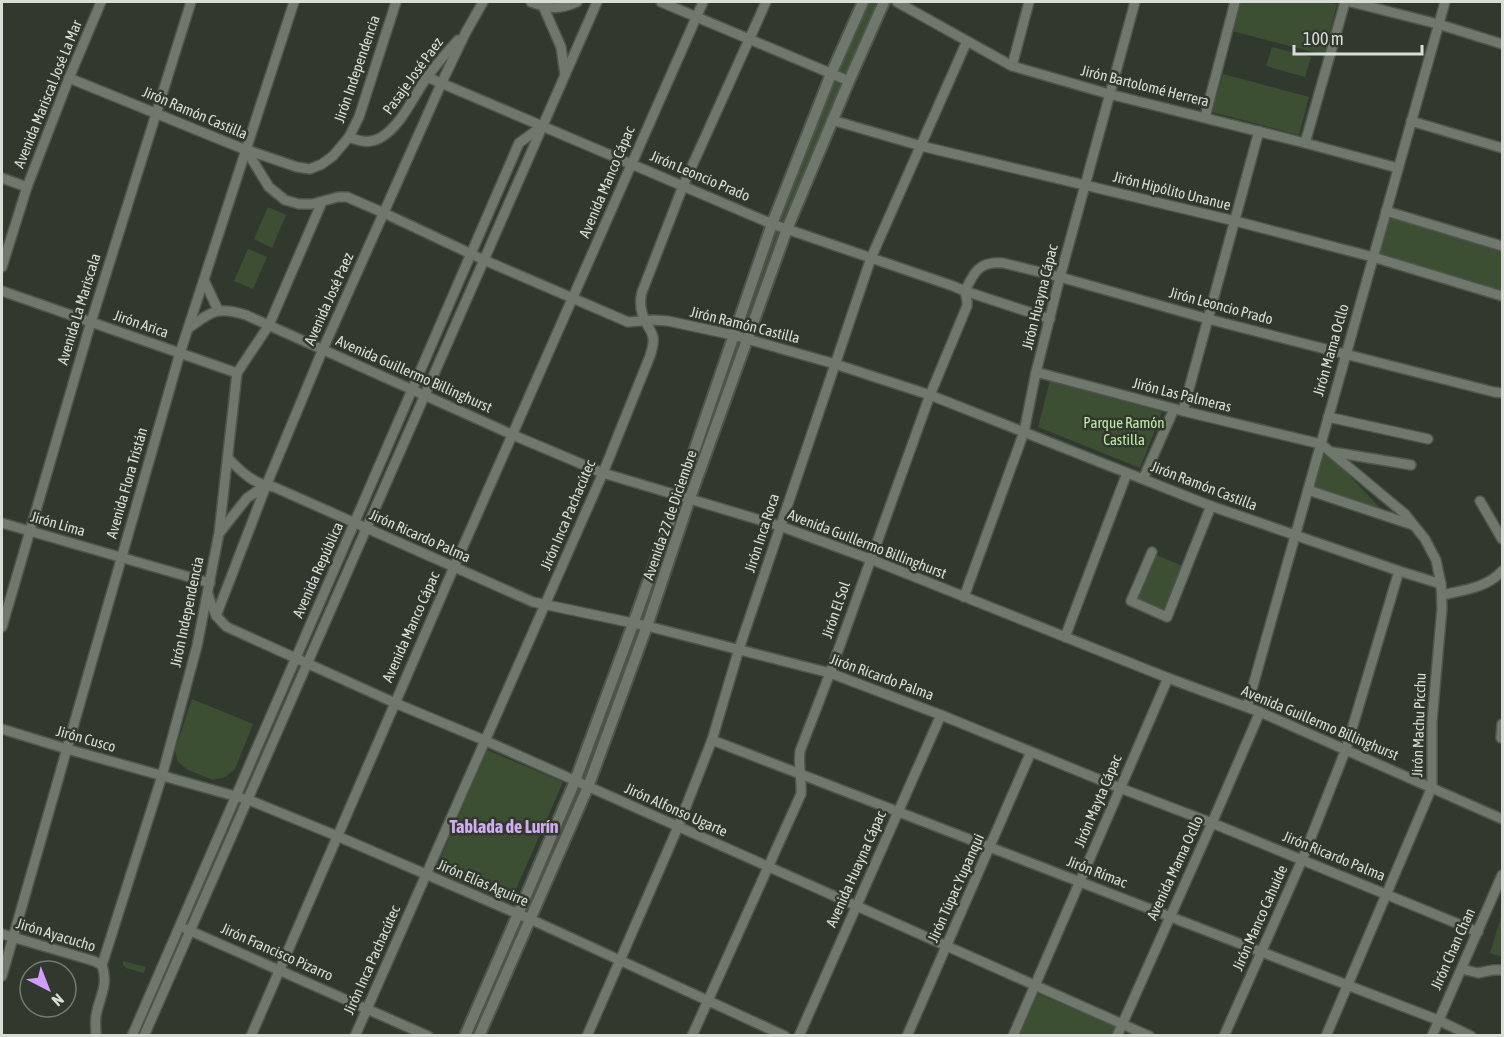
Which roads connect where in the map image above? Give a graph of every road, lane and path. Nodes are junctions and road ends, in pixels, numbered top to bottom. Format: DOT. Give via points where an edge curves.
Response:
graph roads {
  1 [pos="101,2"];
  2 [pos="192,2"];
  3 [pos="294,2"];
  4 [pos="396,2"];
  5 [pos="483,2"];
  6 [pos="531,2"];
  7 [pos="577,2"];
  8 [pos="597,2"];
  9 [pos="661,2"];
  10 [pos="703,2"];
  11 [pos="766,2"];
  12 [pos="863,2"];
  13 [pos="884,2"];
  14 [pos="897,2"];
  15 [pos="1029,2"];
  16 [pos="1135,2"];
  17 [pos="1235,2"];
  18 [pos="1346,2"];
  19 [pos="1351,2"];
  20 [pos="1445,2"];
  21 [pos="543,6"];
  22 [pos="697,17"];
  23 [pos="1438,24"];
  24 [pos="466,32"];
  25 [pos="749,39"];
  26 [pos="967,41"];
  27 [pos="1503,44"];
  28 [pos="1012,66"];
  29 [pos="831,74"];
  30 [pos="565,75"];
  31 [pos="427,77"];
  32 [pos="69,78"];
  33 [pos="849,81"];
  34 [pos="442,82"];
  35 [pos="1109,94"];
  36 [pos="156,112"];
  37 [pos="1205,117"];
  38 [pos="832,120"];
  39 [pos="1412,121"];
  40 [pos="543,125"];
  41 [pos="1259,131"];
  42 [pos="349,137"];
  43 [pos="1305,143"];
  44 [pos="921,146"];
  45 [pos="1503,148"];
  46 [pos="246,150"];
  47 [pos="798,158"];
  48 [pos="631,163"];
  49 [pos="814,164"];
  50 [pos="1398,168"];
  51 [pos="2,178"];
  52 [pos="1085,185"];
  53 [pos="683,186"];
  54 [pos="27,187"];
  55 [pos="322,202"];
  56 [pos="1386,211"];
  57 [pos="384,213"];
  58 [pos="1235,221"];
  59 [pos="772,224"];
  60 [pos="787,229"];
  61 [pos="1503,246"];
  62 [pos="471,254"];
  63 [pos="1373,257"];
  64 [pos="871,258"];
  65 [pos="484,260"];
  66 [pos="2,267"];
  67 [pos="1060,277"];
  68 [pos="204,280"];
  69 [pos="2,291"];
  70 [pos="965,291"];
  71 [pos="1503,296"];
  72 [pos="573,298"];
  73 [pos="218,310"];
  74 [pos="1050,319"];
  75 [pos="1208,319"];
  76 [pos="645,321"];
  77 [pos="91,322"];
  78 [pos="269,325"];
  79 [pos="189,328"];
  80 [pos="733,335"];
  81 [pos="748,339"];
  82 [pos="323,349"];
  83 [pos="180,353"];
  84 [pos="1346,354"];
  85 [pos="835,364"];
  86 [pos="1036,372"];
  87 [pos="237,373"];
  88 [pos="412,389"];
  89 [pos="1503,393"];
  90 [pos="425,395"];
  91 [pos="930,395"];
  92 [pos="1178,410"];
  93 [pos="1328,417"];
  94 [pos="1024,432"];
  95 [pos="513,435"];
  96 [pos="1428,439"];
  97 [pos="1321,444"];
  98 [pos="1331,452"];
  99 [pos="228,458"];
  100 [pos="1411,465"];
  101 [pos="603,473"];
  102 [pos="1127,473"];
  103 [pos="1143,479"];
  104 [pos="266,486"];
  105 [pos="1308,490"];
  106 [pos="685,497"];
  107 [pos="1480,501"];
  108 [pos="1211,506"];
  109 [pos="355,523"];
  110 [pos="2,524"];
  111 [pos="1413,525"];
  112 [pos="780,526"];
  113 [pos="366,528"];
  114 [pos="29,531"];
  115 [pos="219,533"];
  116 [pos="1295,536"];
  117 [pos="1503,539"];
  118 [pos="1152,552"];
  119 [pos="121,558"];
  120 [pos="870,559"];
  121 [pos="454,567"];
  122 [pos="1399,571"];
  123 [pos="1503,571"];
  124 [pos="210,583"];
  125 [pos="1441,584"];
  126 [pos="208,594"];
  127 [pos="1442,595"];
  128 [pos="964,597"];
  129 [pos="545,606"];
  130 [pos="216,616"];
  131 [pos="633,624"];
  132 [pos="647,626"];
  133 [pos="2,627"];
  134 [pos="1065,637"];
  135 [pos="739,649"];
  136 [pos="295,658"];
  137 [pos="308,664"];
  138 [pos="830,673"];
  139 [pos="1168,678"];
  140 [pos="395,703"];
  141 [pos="1247,707"];
  142 [pos="1260,712"];
  143 [pos="940,715"];
  144 [pos="1503,724"];
  145 [pos="2,729"];
  146 [pos="1501,738"];
  147 [pos="712,740"];
  148 [pos="486,741"];
  149 [pos="67,749"];
  150 [pos="1346,749"];
  151 [pos="1031,752"];
  152 [pos="800,774"];
  153 [pos="162,776"];
  154 [pos="575,781"];
  155 [pos="588,787"];
  156 [pos="1432,787"];
  157 [pos="1120,788"];
  158 [pos="235,796"];
  159 [pos="249,800"];
  160 [pos="898,812"];
  161 [pos="1503,819"];
  162 [pos="1212,823"];
  163 [pos="678,827"];
  164 [pos="337,836"];
  165 [pos="990,847"];
  166 [pos="1302,860"];
  167 [pos="767,866"];
  168 [pos="426,875"];
  169 [pos="1503,875"];
  170 [pos="1080,882"];
  171 [pos="1386,893"];
  172 [pos="856,906"];
  173 [pos="519,914"];
  174 [pos="1169,916"];
  175 [pos="530,919"];
  176 [pos="179,926"];
  177 [pos="190,931"];
  178 [pos="1478,932"];
  179 [pos="2,934"];
  180 [pos="12,937"];
  181 [pos="946,946"];
  182 [pos="1261,952"];
  183 [pos="620,960"];
  184 [pos="102,965"];
  185 [pos="1462,969"];
  186 [pos="279,970"];
  187 [pos="1503,970"];
  188 [pos="2,976"];
  189 [pos="1035,985"];
  190 [pos="1347,985"];
  191 [pos="708,999"];
  192 [pos="367,1009"];
  193 [pos="1438,1020"];
  194 [pos="1122,1023"];
  195 [pos="96,1035"];
  196 [pos="132,1035"];
  197 [pos="144,1035"];
  198 [pos="251,1035"];
  199 [pos="355,1035"];
  200 [pos="428,1035"];
  201 [pos="465,1035"];
  202 [pos="479,1035"];
  203 [pos="587,1035"];
  204 [pos="692,1035"];
  205 [pos="785,1035"];
  206 [pos="800,1035"];
  207 [pos="907,1035"];
  208 [pos="1013,1035"];
  209 [pos="1117,1035"];
  210 [pos="1149,1035"];
  211 [pos="1224,1035"];
  212 [pos="1326,1035"];
  213 [pos="1432,1035"];
  214 [pos="1471,1035"];
  1 -- 32 [label="street, Avenida Mariscal José La Mar"];
  2 -- 36 [label="street, Avenida La Mariscala"];
  3 -- 46 [label="street, Avenida Flora Tristán"];
  4 -- 42 [label="street, Jirón Independencia"];
  5 -- 24 [label="street, Avenida José Paez"];
  6 -- 21 [label="street"];
  7 -- 21 [label="street" via="557,8"];
  8 -- 30 [label="street, Avenida República"];
  9 -- 22 [label="street"];
  10 -- 22 [label="street, Avenida Manco Cápac"];
  11 -- 25 [label="street, Jirón Inca Pachacútec"];
  12 -- 29 [label="street, Avenida 27 de Diciembre"];
  13 -- 33 [label="street, Avenida 27 de Diciembre"];
  14 -- 26 [label="street, Jirón Bartolomé Herrera"];
  15 -- 28 [label="street"];
  16 -- 35 [label="street, Jirón Huayna Cápac"];
  17 -- 37 [label="street"];
  18 -- 43 [label="street"];
  19 -- 23 [label="street"];
  20 -- 23 [label="street, Jirón Mama Ocllo"];
  21 -- 30 [label="street" via="561,47"];
  22 -- 25 [label="street"];
  22 -- 48 [label="street, Avenida Manco Cápac"];
  23 -- 27 [label="street"];
  23 -- 39 [label="street, Jirón Mama Ocllo"];
  24 -- 31 [label="street, Pasaje José Paez"];
  24 -- 34 [label="street, Avenida José Paez"];
  25 -- 29 [label="street"];
  25 -- 53 [label="street, Jirón Inca Pachacútec"];
  26 -- 28 [label="street, Jirón Bartolomé Herrera"];
  26 -- 44 [label="street, Jirón Inca Roca"];
  28 -- 35 [label="street, Jirón Bartolomé Herrera"];
  29 -- 33 [label="street"];
  29 -- 47 [label="street, Avenida 27 de Diciembre"];
  30 -- 40 [label="street, Avenida República"];
  31 -- 34 [label="street, Jirón Leoncio Prado"];
  31 -- 42 [label="street, Pasaje José Paez" via="395,126 380,138 361,142"];
  32 -- 36 [label="street, Jirón Ramón Castilla"];
  32 -- 54 [label="street, Avenida Mariscal José La Mar"];
  33 -- 38 [label="street, Avenida 27 de Diciembre"];
  34 -- 40 [label="street, Jirón Leoncio Prado"];
  34 -- 57 [label="street, Avenida José Paez"];
  35 -- 37 [label="street, Jirón Bartolomé Herrera"];
  35 -- 52 [label="street, Jirón Huayna Cápac"];
  36 -- 46 [label="street, Jirón Ramón Castilla"];
  36 -- 77 [label="street, Avenida La Mariscala"];
  37 -- 41 [label="street, Jirón Bartolomé Herrera"];
  38 -- 44 [label="street, Jirón Hipólito Unanue"];
  38 -- 49 [label="street, Avenida 27 de Diciembre"];
  39 -- 45 [label="street"];
  39 -- 50 [label="street, Jirón Mama Ocllo"];
  40 -- 48 [label="street, Jirón Leoncio Prado"];
  40 -- 62 [label="street, Avenida República" via="519,143"];
  40 -- 65 [label="street, Avenida República"];
  41 -- 43 [label="street, Jirón Bartolomé Herrera"];
  41 -- 58 [label="street"];
  42 -- 46 [label="street, Jirón Independencia" via="333,156 310,169"];
  43 -- 50 [label="street, Jirón Bartolomé Herrera"];
  44 -- 52 [label="street, Jirón Hipólito Unanue"];
  44 -- 64 [label="street, Jirón Inca Roca"];
  46 -- 55 [label="street, Jirón Ramón Castilla" via="276,194 299,204"];
  46 -- 68 [label="street, Avenida Flora Tristán"];
  47 -- 49 [label="street"];
  47 -- 59 [label="street, Avenida 27 de Diciembre"];
  48 -- 53 [label="street, Jirón Leoncio Prado"];
  48 -- 72 [label="street, Avenida Manco Cápac"];
  49 -- 60 [label="street, Avenida 27 de Diciembre"];
  50 -- 56 [label="street, Jirón Mama Ocllo"];
  51 -- 54 [label="street"];
  52 -- 58 [label="street, Jirón Hipólito Unanue"];
  52 -- 67 [label="street, Jirón Huayna Cápac"];
  53 -- 59 [label="street, Jirón Leoncio Prado"];
  53 -- 76 [label="street, Jirón Inca Pachacútec" via="642,292 640,308"];
  54 -- 66 [label="street, Avenida Mariscal José La Mar"];
  55 -- 57 [label="street, Jirón Ramón Castilla" via="347,197"];
  55 -- 78 [label="street, Jirón Independencia"];
  56 -- 61 [label="street"];
  56 -- 63 [label="street, Jirón Mama Ocllo"];
  57 -- 62 [label="street, Jirón Ramón Castilla"];
  57 -- 82 [label="street, Avenida José Paez"];
  58 -- 63 [label="street, Jirón Hipólito Unanue"];
  58 -- 75 [label="street"];
  59 -- 60 [label="street, Jirón Leoncio Prado"];
  59 -- 80 [label="street, Avenida 27 de Diciembre"];
  60 -- 64 [label="street, Jirón Leoncio Prado"];
  60 -- 81 [label="street, Avenida 27 de Diciembre"];
  62 -- 65 [label="street, Jirón Ramón Castilla"];
  62 -- 88 [label="street, Avenida República"];
  63 -- 71 [label="street, Jirón Hipólito Unanue"];
  63 -- 84 [label="street, Jirón Mama Ocllo"];
  64 -- 70 [label="street, Jirón Leoncio Prado"];
  64 -- 85 [label="street, Jirón Inca Roca"];
  65 -- 72 [label="street, Jirón Ramón Castilla"];
  65 -- 90 [label="street, Avenida República"];
  67 -- 70 [label="street, Jirón Leoncio Prado" via="994,262 980,267"];
  67 -- 74 [label="street, Jirón Huayna Cápac"];
  67 -- 75 [label="street, Jirón Leoncio Prado"];
  68 -- 73 [label="street"];
  68 -- 79 [label="street, Avenida Flora Tristán"];
  69 -- 77 [label="street, Jirón Arica"];
  70 -- 74 [label="street, Jirón Leoncio Prado"];
  70 -- 91 [label="street, Jirón El Sol" via="967,306"];
  72 -- 76 [label="street, Jirón Ramón Castilla" via="628,322"];
  72 -- 95 [label="street, Avenida Manco Cápac"];
  73 -- 78 [label="street, Avenida Guillermo Billinghurst" via="232,310"];
  73 -- 79 [label="street"];
  74 -- 86 [label="street, Jirón Huayna Cápac"];
  75 -- 84 [label="street, Jirón Leoncio Prado"];
  75 -- 92 [label="street"];
  76 -- 80 [label="street, Jirón Ramón Castilla" via="668,321"];
  76 -- 101 [label="street, Jirón Inca Pachacútec" via="653,338 652,351"];
  77 -- 83 [label="street, Jirón Arica"];
  77 -- 114 [label="street, Avenida La Mariscala"];
  78 -- 82 [label="street, Avenida Guillermo Billinghurst"];
  78 -- 87 [label="street, Jirón Independencia"];
  79 -- 83 [label="street, Avenida Flora Tristán"];
  80 -- 81 [label="street, Jirón Ramón Castilla"];
  80 -- 106 [label="street, Avenida 27 de Diciembre"];
  81 -- 85 [label="street, Jirón Ramón Castilla"];
  81 -- 106 [label="street, Avenida 27 de Diciembre"];
  82 -- 88 [label="street, Avenida Guillermo Billinghurst"];
  82 -- 104 [label="street, Avenida José Paez"];
  83 -- 87 [label="street, Jirón Arica"];
  83 -- 119 [label="street, Avenida Flora Tristán"];
  84 -- 89 [label="street, Jirón Leoncio Prado"];
  84 -- 93 [label="street, Jirón Mama Ocllo"];
  85 -- 91 [label="street, Jirón Ramón Castilla"];
  85 -- 112 [label="street, Jirón Inca Roca"];
  86 -- 92 [label="street, Jirón Las Palmeras"];
  86 -- 94 [label="street, Jirón Huayna Cápac"];
  87 -- 99 [label="street, Jirón Independencia"];
  88 -- 90 [label="street, Avenida Guillermo Billinghurst"];
  88 -- 109 [label="street, Avenida República"];
  90 -- 95 [label="street, Avenida Guillermo Billinghurst"];
  90 -- 113 [label="street, Avenida República"];
  91 -- 94 [label="street, Jirón Ramón Castilla"];
  91 -- 120 [label="street, Jirón El Sol"];
  92 -- 97 [label="street, Jirón Las Palmeras"];
  92 -- 103 [label="street"];
  93 -- 96 [label="street"];
  93 -- 97 [label="street, Jirón Mama Ocllo"];
  94 -- 102 [label="street, Jirón Ramón Castilla"];
  94 -- 128 [label="street, Jirón Huayna Cápac"];
  95 -- 101 [label="street, Avenida Guillermo Billinghurst"];
  95 -- 121 [label="street, Avenida Manco Cápac"];
  97 -- 98 [label="street, Jirón Machu Picchu"];
  97 -- 105 [label="street, Jirón Mama Ocllo"];
  98 -- 100 [label="street"];
  98 -- 111 [label="street, Jirón Machu Picchu"];
  99 -- 104 [label="street, Jirón Ricardo Palma" via="250,479"];
  99 -- 115 [label="street, Jirón Independencia"];
  101 -- 106 [label="street, Avenida Guillermo Billinghurst"];
  101 -- 129 [label="street, Jirón Inca Pachacútec"];
  102 -- 103 [label="street, Jirón Ramón Castilla"];
  102 -- 134 [label="street"];
  103 -- 108 [label="street, Jirón Ramón Castilla"];
  104 -- 109 [label="street, Jirón Ricardo Palma"];
  104 -- 115 [label="street" via="247,498"];
  104 -- 130 [label="street, Avenida José Paez"];
  105 -- 111 [label="street"];
  105 -- 116 [label="street, Jirón Mama Ocllo"];
  106 -- 112 [label="street, Avenida Guillermo Billinghurst"];
  106 -- 131 [label="street, Avenida 27 de Diciembre"];
  106 -- 132 [label="street, Avenida 27 de Diciembre"];
  107 -- 117 [label="street"];
  108 -- 116 [label="street, Jirón Ramón Castilla"];
  108 -- 118 [label="street" via="1167,617 1131,602"];
  109 -- 113 [label="street, Jirón Ricardo Palma"];
  109 -- 136 [label="street, Avenida República"];
  110 -- 114 [label="street, Jirón Lima"];
  111 -- 125 [label="street, Jirón Machu Picchu" via="1436,560"];
  112 -- 120 [label="street, Avenida Guillermo Billinghurst"];
  112 -- 135 [label="street, Jirón Inca Roca"];
  113 -- 121 [label="street, Jirón Ricardo Palma"];
  113 -- 137 [label="street, Avenida República"];
  114 -- 119 [label="street, Jirón Lima"];
  114 -- 133 [label="street, Avenida La Mariscala"];
  115 -- 124 [label="street, Jirón Independencia"];
  116 -- 122 [label="street, Jirón Ramón Castilla"];
  116 -- 141 [label="street, Jirón Mama Ocllo"];
  119 -- 124 [label="street, Jirón Lima"];
  119 -- 149 [label="street, Avenida Flora Tristán"];
  120 -- 128 [label="street, Avenida Guillermo Billinghurst"];
  120 -- 138 [label="street, Jirón El Sol"];
  121 -- 129 [label="street, Jirón Ricardo Palma"];
  121 -- 140 [label="street, Avenida Manco Cápac"];
  122 -- 125 [label="street, Jirón Ramón Castilla"];
  122 -- 150 [label="street, Jirón Manco Cahuide"];
  123 -- 127 [label="street" via="1482,586"];
  124 -- 126 [label="street, Jirón Independencia"];
  125 -- 127 [label="street, Jirón Machu Picchu"];
  126 -- 130 [label="street"];
  126 -- 153 [label="street, Jirón Independencia"];
  127 -- 156 [label="street, Jirón Machu Picchu" via="1432,721"];
  128 -- 134 [label="street, Avenida Guillermo Billinghurst"];
  129 -- 131 [label="street, Jirón Ricardo Palma"];
  129 -- 148 [label="street, Jirón Inca Pachacútec"];
  130 -- 136 [label="street, Jirón Alfonso Ugarte" via="227,627"];
  131 -- 132 [label="street, Jirón Ricardo Palma"];
  131 -- 154 [label="street, Avenida 27 de Diciembre"];
  132 -- 135 [label="street, Jirón Ricardo Palma"];
  132 -- 155 [label="street, Avenida 27 de Diciembre"];
  134 -- 139 [label="street, Avenida Guillermo Billinghurst"];
  135 -- 138 [label="street, Jirón Ricardo Palma"];
  135 -- 147 [label="street, Jirón Inca Roca"];
  136 -- 137 [label="street, Jirón Alfonso Ugarte"];
  136 -- 158 [label="street, Avenida República"];
  137 -- 140 [label="street, Jirón Alfonso Ugarte"];
  137 -- 159 [label="street, Avenida República"];
  138 -- 143 [label="street, Jirón Ricardo Palma"];
  138 -- 152 [label="street, Jirón El Sol" via="800,751"];
  139 -- 141 [label="street, Avenida Guillermo Billinghurst"];
  139 -- 157 [label="street, Jirón Mayta Cápac"];
  140 -- 148 [label="street, Jirón Alfonso Ugarte"];
  140 -- 164 [label="street, Avenida Manco Cápac"];
  141 -- 142 [label="street, Avenida Guillermo Billinghurst"];
  142 -- 150 [label="street, Avenida Guillermo Billinghurst"];
  142 -- 162 [label="street, Avenida Mama Ocllo"];
  143 -- 151 [label="street, Jirón Ricardo Palma"];
  143 -- 160 [label="street, Avenida Huayna Cápac"];
  144 -- 146 [label="street"];
  145 -- 149 [label="street, Jirón Cusco"];
  147 -- 152 [label="street, Jirón Rímac"];
  147 -- 163 [label="street, Jirón Inca Roca"];
  148 -- 154 [label="street, Jirón Alfonso Ugarte"];
  148 -- 168 [label="street, Jirón Inca Pachacútec"];
  149 -- 153 [label="street, Jirón Cusco"];
  149 -- 180 [label="street, Avenida Flora Tristán"];
  150 -- 156 [label="street, Avenida Guillermo Billinghurst"];
  150 -- 166 [label="street, Jirón Manco Cahuide"];
  151 -- 157 [label="street, Jirón Ricardo Palma"];
  151 -- 165 [label="street, Jirón Túpac Yupanqui"];
  152 -- 160 [label="street, Jirón Rímac"];
  152 -- 167 [label="street, Jirón El Sol" via="801,794"];
  153 -- 158 [label="street, Jirón Elías Aguirre"];
  153 -- 184 [label="street, Jirón Independencia"];
  154 -- 155 [label="street, Jirón Alfonso Ugarte"];
  154 -- 173 [label="street, Avenida 27 de Diciembre"];
  155 -- 163 [label="street, Jirón Alfonso Ugarte"];
  155 -- 175 [label="street, Avenida 27 de Diciembre"];
  156 -- 161 [label="street, Avenida Guillermo Billinghurst"];
  156 -- 171 [label="street, Jirón Machu Picchu"];
  157 -- 162 [label="street, Jirón Ricardo Palma"];
  157 -- 170 [label="street, Jirón Mayta Cápac"];
  158 -- 159 [label="street, Jirón Elías Aguirre"];
  158 -- 176 [label="street, Avenida República"];
  159 -- 164 [label="street, Jirón Elías Aguirre"];
  159 -- 177 [label="street, Avenida República"];
  160 -- 165 [label="street, Jirón Rímac"];
  160 -- 172 [label="street, Avenida Huayna Cápac"];
  162 -- 166 [label="street, Jirón Ricardo Palma"];
  162 -- 174 [label="street, Avenida Mama Ocllo"];
  163 -- 167 [label="street, Jirón Alfonso Ugarte"];
  163 -- 183 [label="street, Jirón Inca Roca"];
  164 -- 168 [label="street, Jirón Elías Aguirre"];
  164 -- 186 [label="street, Avenida Manco Cápac"];
  165 -- 170 [label="street, Jirón Rímac"];
  165 -- 181 [label="street, Jirón Túpac Yupanqui"];
  166 -- 171 [label="street, Jirón Ricardo Palma"];
  166 -- 182 [label="street, Jirón Manco Cahuide"];
  167 -- 172 [label="street, Jirón Alfonso Ugarte"];
  167 -- 191 [label="street, Jirón El Sol"];
  168 -- 173 [label="street, Jirón Elías Aguirre"];
  168 -- 192 [label="street, Jirón Inca Pachacútec"];
  169 -- 178 [label="street, Jirón Chan Chan"];
  170 -- 174 [label="street, Jirón Rímac"];
  170 -- 189 [label="street, Jirón Mayta Cápac"];
  171 -- 178 [label="street, Jirón Ricardo Palma"];
  171 -- 190 [label="street, Jirón Machu Picchu"];
  172 -- 181 [label="street, Jirón Alfonso Ugarte"];
  172 -- 206 [label="street, Avenida Huayna Cápac"];
  173 -- 175 [label="street, Jirón Elías Aguirre"];
  173 -- 201 [label="street, Avenida 27 de Diciembre"];
  174 -- 182 [label="street, Jirón Rímac"];
  174 -- 194 [label="street, Avenida Mama Ocllo"];
  175 -- 183 [label="street, Jirón Elías Aguirre"];
  175 -- 202 [label="street, Avenida 27 de Diciembre"];
  176 -- 177 [label="street, Jirón Francisco Pizarro"];
  176 -- 196 [label="street, Avenida República"];
  177 -- 186 [label="street, Jirón Francisco Pizarro"];
  177 -- 197 [label="street, Avenida República"];
  178 -- 185 [label="street, Jirón Chan Chan"];
  179 -- 180 [label="street, Jirón Ayacucho"];
  180 -- 184 [label="street, Jirón Ayacucho"];
  180 -- 188 [label="street, Avenida Flora Tristán"];
  181 -- 189 [label="street, Jirón Alfonso Ugarte"];
  181 -- 207 [label="street, Jirón Túpac Yupanqui"];
  182 -- 190 [label="street, Jirón Rímac"];
  182 -- 211 [label="street, Jirón Manco Cahuide"];
  183 -- 191 [label="street, Jirón Elías Aguirre"];
  183 -- 203 [label="street, Jirón Inca Roca"];
  184 -- 195 [label="street, Jirón Independencia" via="106,982 96,1017"];
  185 -- 187 [label="street" via="1478,973"];
  185 -- 193 [label="street, Jirón Chan Chan"];
  186 -- 192 [label="street, Jirón Francisco Pizarro"];
  186 -- 198 [label="street, Avenida Manco Cápac"];
  189 -- 194 [label="street, Jirón Alfonso Ugarte"];
  189 -- 208 [label="street, Jirón Mayta Cápac"];
  190 -- 193 [label="street, Jirón Rímac"];
  190 -- 212 [label="street, Jirón Machu Picchu"];
  191 -- 204 [label="street, Jirón El Sol"];
  191 -- 205 [label="street, Jirón Elías Aguirre"];
  192 -- 199 [label="street, Jirón Inca Pachacútec"];
  192 -- 200 [label="street, Jirón Francisco Pizarro"];
  193 -- 213 [label="street, Jirón Chan Chan"];
  193 -- 214 [label="street, Jirón Rímac"];
  194 -- 209 [label="street, Avenida Mama Ocllo"];
  194 -- 210 [label="street, Jirón Alfonso Ugarte"];
}
